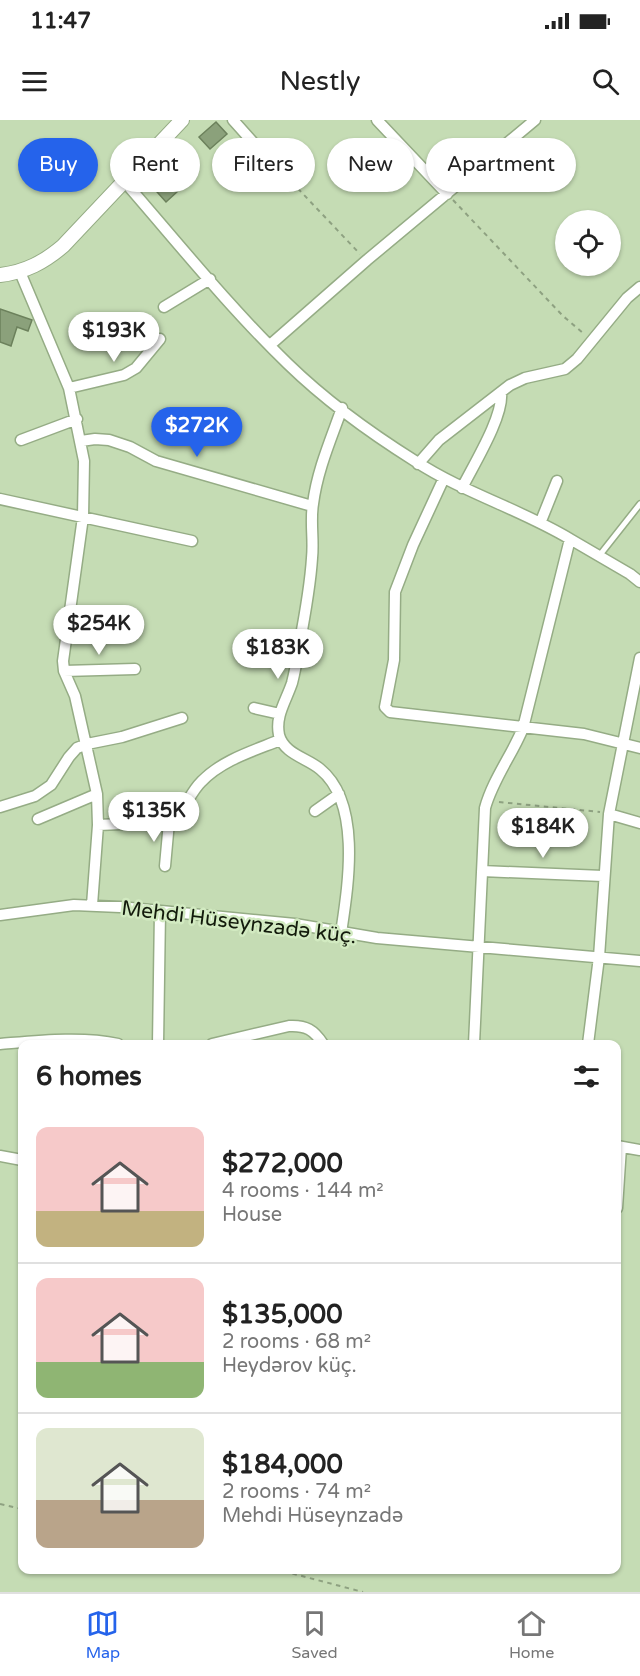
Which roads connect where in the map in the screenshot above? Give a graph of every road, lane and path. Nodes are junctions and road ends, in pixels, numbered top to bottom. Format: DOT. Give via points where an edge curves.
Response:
graph roads {
  1 [pos="182,120"];
  2 [pos="233,120"];
  3 [pos="377,120"];
  4 [pos="526,122"];
  5 [pos="165,138"];
  6 [pos="249,138"];
  7 [pos="114,192"];
  8 [pos="134,192"];
  9 [pos="300,192"];
  10 [pos="447,194"];
  11 [pos="366,260"];
  12 [pos="20,272"];
  13 [pos="0,275"];
  14 [pos="210,279"];
  15 [pos="640,287"];
  16 [pos="164,307"];
  17 [pos="160,339"];
  18 [pos="592,341"];
  19 [pos="270,345"];
  20 [pos="69,388"];
  21 [pos="501,392"];
  22 [pos="342,408"];
  23 [pos="77,419"];
  24 [pos="21,440"];
  25 [pos="81,441"];
  26 [pos="418,464"];
  27 [pos="444,478"];
  28 [pos="557,481"];
  29 [pos="462,488"];
  30 [pos="0,499"];
  31 [pos="640,504"];
  32 [pos="312,506"];
  33 [pos="83,517"];
  34 [pos="541,521"];
  35 [pos="570,539"];
  36 [pos="192,541"];
  37 [pos="599,556"];
  38 [pos="640,582"];
  39 [pos="640,658"];
  40 [pos="135,669"];
  41 [pos="64,671"];
  42 [pos="254,708"];
  43 [pos="280,714"];
  44 [pos="182,718"];
  45 [pos="523,728"];
  46 [pos="280,740"];
  47 [pos="622,743"];
  48 [pos="87,744"];
  49 [pos="640,748"];
  50 [pos="97,794"];
  51 [pos="339,794"];
  52 [pos="487,799"];
  53 [pos="0,807"];
  54 [pos="315,811"];
  55 [pos="609,814"];
  56 [pos="38,819"];
  57 [pos="169,822"];
  58 [pos="640,823"];
  59 [pos="98,825"];
  60 [pos="165,866"];
  61 [pos="482,871"];
  62 [pos="603,876"];
  63 [pos="92,905"];
  64 [pos="160,911"];
  65 [pos="0,915"];
  66 [pos="340,933"];
  67 [pos="478,946"];
  68 [pos="599,957"];
  69 [pos="640,961"];
  70 [pos="158,1040"];
  71 [pos="229,1040"];
  72 [pos="320,1040"];
  73 [pos="474,1040"];
  74 [pos="589,1040"];
  75 [pos="18,1043"];
  76 [pos="0,1044"];
  77 [pos="621,1147"];
  78 [pos="640,1150"];
  79 [pos="0,1156"];
  80 [pos="18,1159"];
  81 [pos="0,1504"];
  82 [pos="18,1508"];
  83 [pos="294,1574"];
  84 [pos="363,1592"];
  1 -- 5 [label="street"];
  2 -- 6 [label="street"];
  3 -- 10 [label="street"];
  4 -- 10 [label="street"];
  7 -- 12 [label="street" via="63,246"];
  8 -- 14 [label="street"];
  9 -- 11 [label="path"];
  10 -- 11 [label="street"];
  10 -- 18 [label="path" via="563,316"];
  11 -- 19 [label="street"];
  12 -- 13 [label="street"];
  12 -- 20 [label="street"];
  14 -- 16 [label="street"];
  14 -- 19 [label="street"];
  15 -- 18 [label="street"];
  17 -- 20 [label="street" via="136,369"];
  18 -- 21 [label="street" via="565,369 525,378"];
  19 -- 22 [label="street"];
  20 -- 23 [label="street"];
  21 -- 26 [label="street" via="439,440"];
  21 -- 29 [label="street" via="498,415"];
  22 -- 26 [label="street"];
  22 -- 32 [label="street"];
  23 -- 24 [label="street"];
  23 -- 25 [label="street"];
  25 -- 32 [label="street" via="109,440 156,461"];
  25 -- 33 [label="street"];
  26 -- 27 [label="street"];
  27 -- 29 [label="street"];
  27 -- 45 [label="street" via="395,592 394,660 386,707 390,712"];
  28 -- 34 [label="street"];
  29 -- 34 [label="street"];
  30 -- 33 [label="street"];
  31 -- 37 [label="lane"];
  32 -- 43 [label="street" via="310,578 292,683"];
  33 -- 36 [label="street"];
  33 -- 41 [label="street" via="63,650"];
  34 -- 35 [label="street"];
  35 -- 37 [label="street"];
  35 -- 45 [label="street"];
  37 -- 38 [label="street"];
  39 -- 47 [label="street"];
  40 -- 41 [label="street"];
  41 -- 48 [label="street"];
  42 -- 43 [label="street"];
  43 -- 46 [label="street"];
  44 -- 48 [label="street"];
  45 -- 47 [label="street" via="584,734"];
  45 -- 52 [label="street"];
  46 -- 51 [label="street" via="320,768"];
  46 -- 57 [label="street" via="223,764 200,782 178,817"];
  47 -- 49 [label="street"];
  47 -- 55 [label="street"];
  48 -- 50 [label="street"];
  48 -- 53 [label="street" via="69,757 51,785 35,796"];
  50 -- 56 [label="street"];
  50 -- 59 [label="street"];
  51 -- 54 [label="street"];
  51 -- 66 [label="street" via="349,826"];
  52 -- 55 [label="path"];
  52 -- 61 [label="street"];
  55 -- 58 [label="street"];
  55 -- 62 [label="street"];
  57 -- 59 [label="street"];
  57 -- 60 [label="street"];
  59 -- 63 [label="street"];
  61 -- 62 [label="street"];
  61 -- 67 [label="street"];
  62 -- 68 [label="street"];
  63 -- 64 [label="street, Mehdi Hüseynzadə küç."];
  63 -- 65 [label="street, Mehdi Hüseynzadə küç."];
  64 -- 66 [label="street, Mehdi Hüseynzadə küç." via="295,924"];
  64 -- 70 [label="street"];
  66 -- 67 [label="street, Mehdi Hüseynzadə küç."];
  67 -- 68 [label="street, Mehdi Hüseynzadə küç."];
  67 -- 73 [label="street"];
  68 -- 69 [label="street, Mehdi Hüseynzadə küç."];
  68 -- 74 [label="street"];
  71 -- 72 [label="street" via="302,1025"];
  75 -- 76 [label="street"];
  77 -- 78 [label="street"];
  79 -- 80 [label="street"];
  81 -- 82 [label="path"];
  83 -- 84 [label="path"];
}
